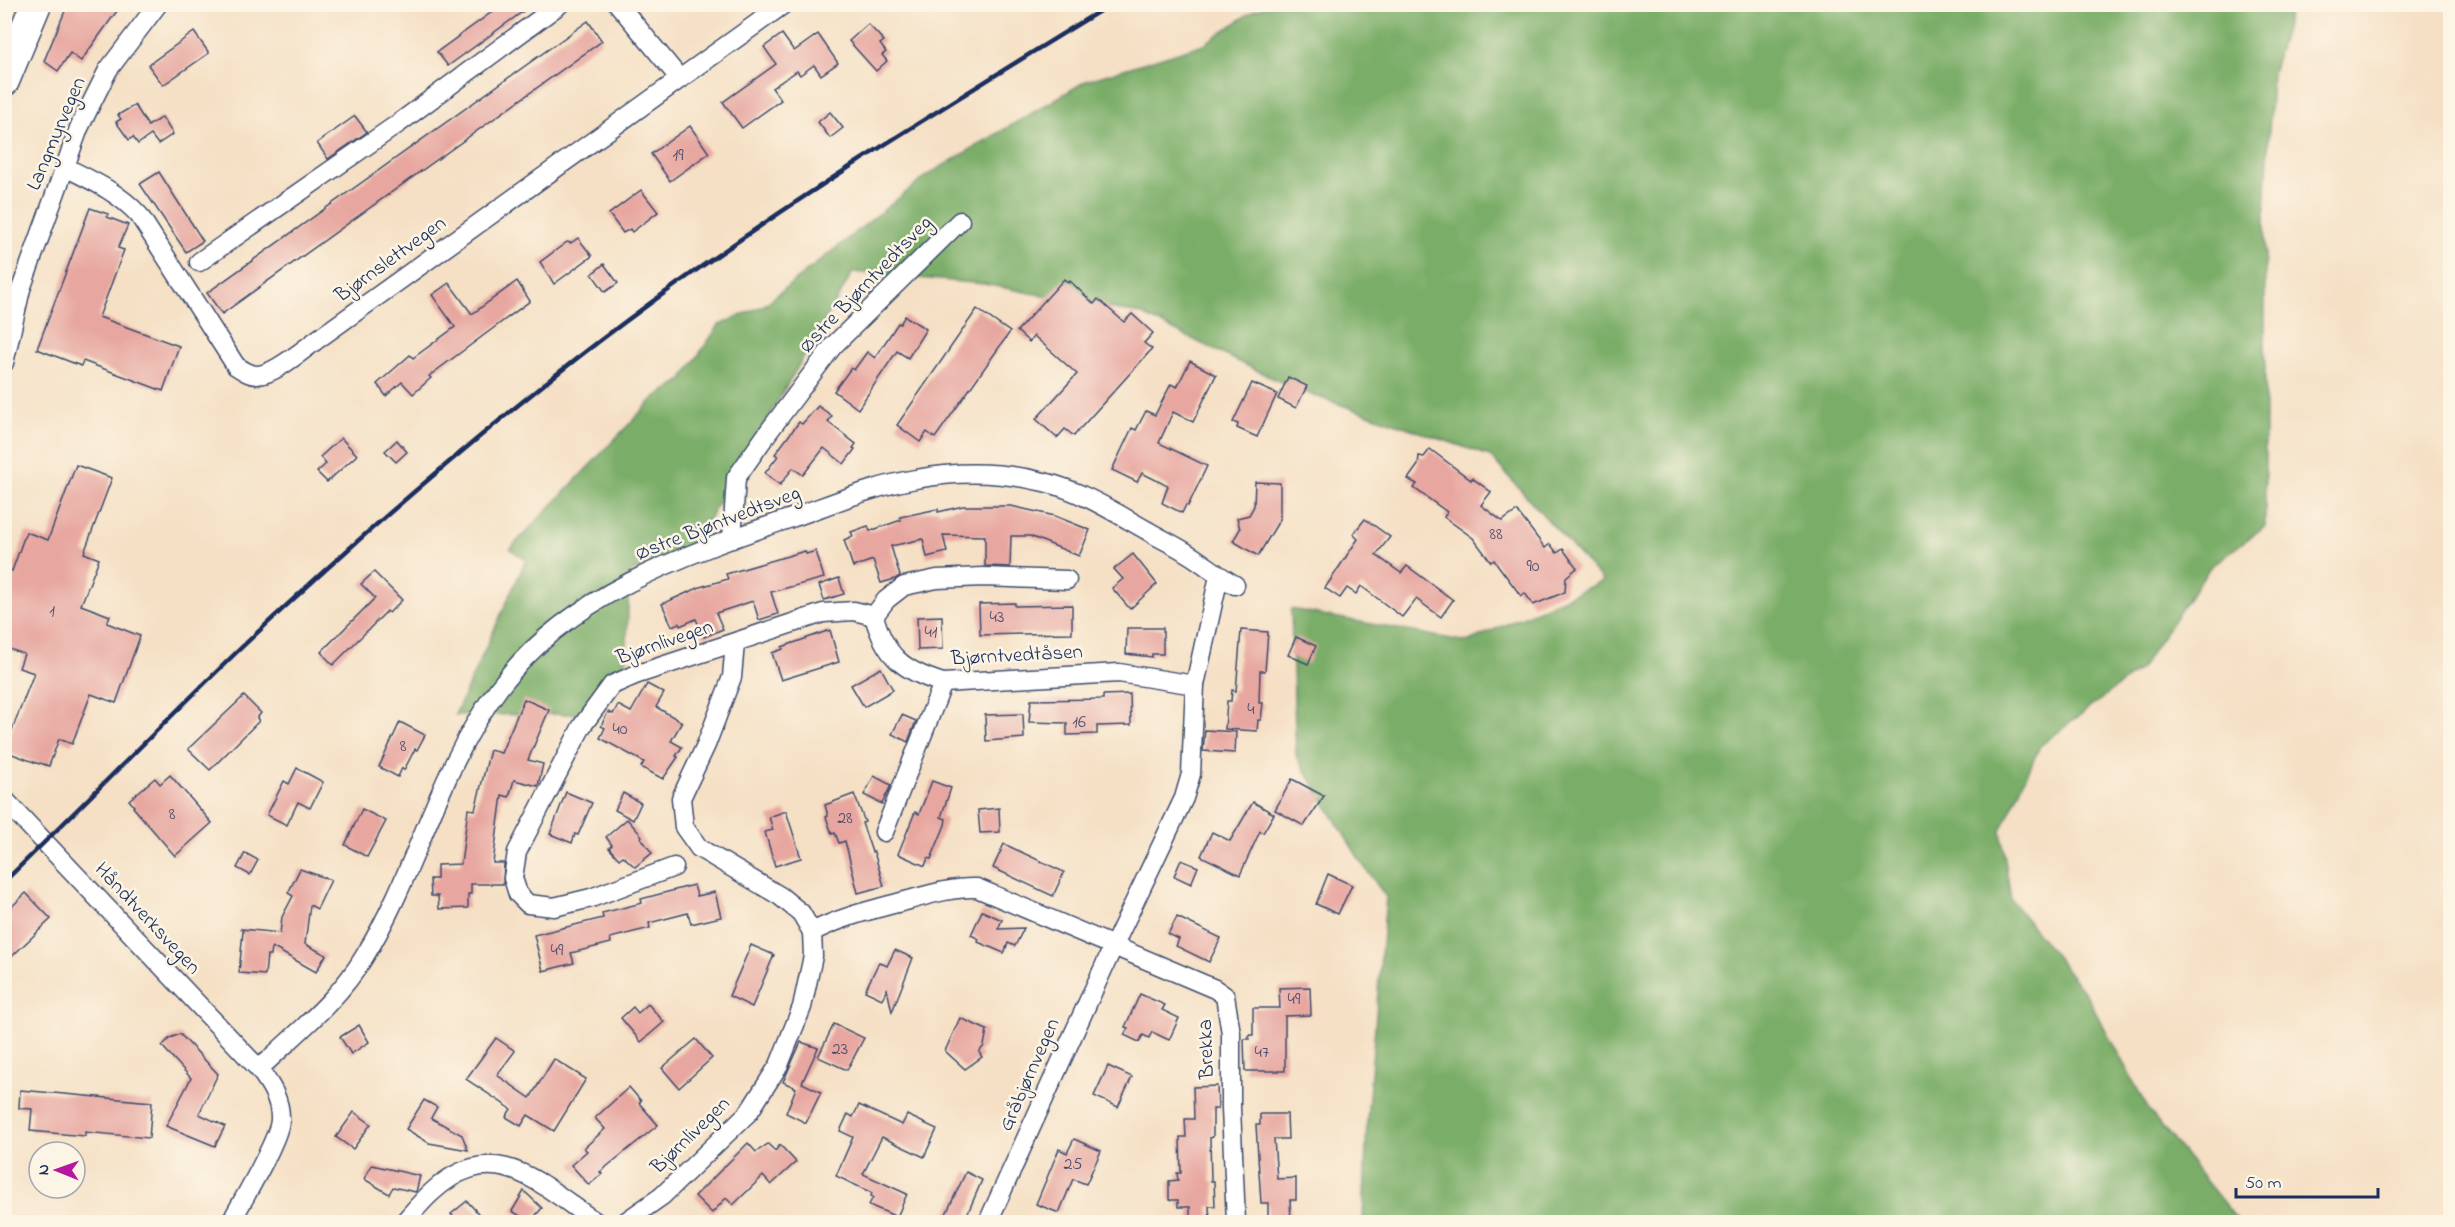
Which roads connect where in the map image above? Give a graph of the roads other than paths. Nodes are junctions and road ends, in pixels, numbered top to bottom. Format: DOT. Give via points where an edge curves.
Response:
graph roads {
  1 [pos="19,4"];
  2 [pos="36,4"];
  3 [pos="158,4"];
  4 [pos="560,4"];
  5 [pos="618,4"];
  6 [pos="784,4"];
  7 [pos="4,42"];
  8 [pos="680,79"];
  9 [pos="4,81"];
  10 [pos="65,167"];
  11 [pos="960,221"];
  12 [pos="199,262"];
  13 [pos="4,363"];
  14 [pos="732,539"];
  15 [pos="1067,580"];
  16 [pos="874,616"];
  17 [pos="735,643"];
  18 [pos="943,683"];
  19 [pos="1195,685"];
  20 [pos="4,799"];
  21 [pos="884,832"];
  22 [pos="674,867"];
  23 [pos="812,932"];
  24 [pos="1113,947"];
  25 [pos="259,1069"];
  26 [pos="231,1222"];
  27 [pos="404,1222"];
  28 [pos="596,1222"];
  29 [pos="625,1222"];
  30 [pos="988,1222"];
  31 [pos="1236,1222"];
  1 -- 7 [label="main road"];
  2 -- 9 [label="main road"];
  3 -- 10 [label="street, Langmyrvegen" via="108,70"];
  4 -- 12 [label="street"];
  5 -- 8 [label="street"];
  6 -- 8 [label="street, Bjørnslettvegen"];
  8 -- 10 [label="street, Bjørnslettvegen" via="318,339 260,375 236,366 139,215 111,190"];
  10 -- 13 [label="street, Langmyrvegen" via="21,289"];
  11 -- 14 [label="street, Østre Bjørntvedtsveg" via="833,346 769,431 736,478"];
  14 -- 19 [label="street, Østre Bjøntvedtsveg" via="880,487 917,478 981,474 1045,482 1076,492 1186,552 1227,581"];
  14 -- 25 [label="street, Østre Bjøntvedtsveg" via="655,570 594,602 549,634 514,669 466,741 402,885 363,960 333,997"];
  15 -- 16 [label="street" via="937,579 904,586"];
  16 -- 17 [label="street" via="854,611 823,613"];
  16 -- 18 [label="street, Bjørntvedtåsen" via="880,637 902,666"];
  17 -- 22 [label="street, Bjørnlivegen" via="612,685 582,726 532,819 517,852 513,878 518,894 528,904 554,907 591,898"];
  17 -- 23 [label="street, Bjørnlivegen" via="732,677 681,798 684,827 699,848 780,896 801,913"];
  18 -- 19 [label="street, Bjørntvedtåsen" via="1119,673"];
  18 -- 21 [label="street"];
  19 -- 24 [label="street" via="1191,774 1184,798"];
  20 -- 25 [label="street, Håndtverksvegen"];
  23 -- 24 [label="street" via="849,916 964,887 977,888"];
  23 -- 29 [label="street, Bjørnlivegen" via="813,956 802,1007 779,1065 749,1112 662,1196"];
  24 -- 30 [label="street, Gråbjørnvegen"];
  24 -- 31 [label="street, Brekka" via="1225,996 1231,1034"];
  25 -- 26 [label="street, Håndtverksvegen" via="271,1085 280,1122"];
  27 -- 28 [label="street" via="432,1191 465,1169 490,1164 522,1172"];
}
